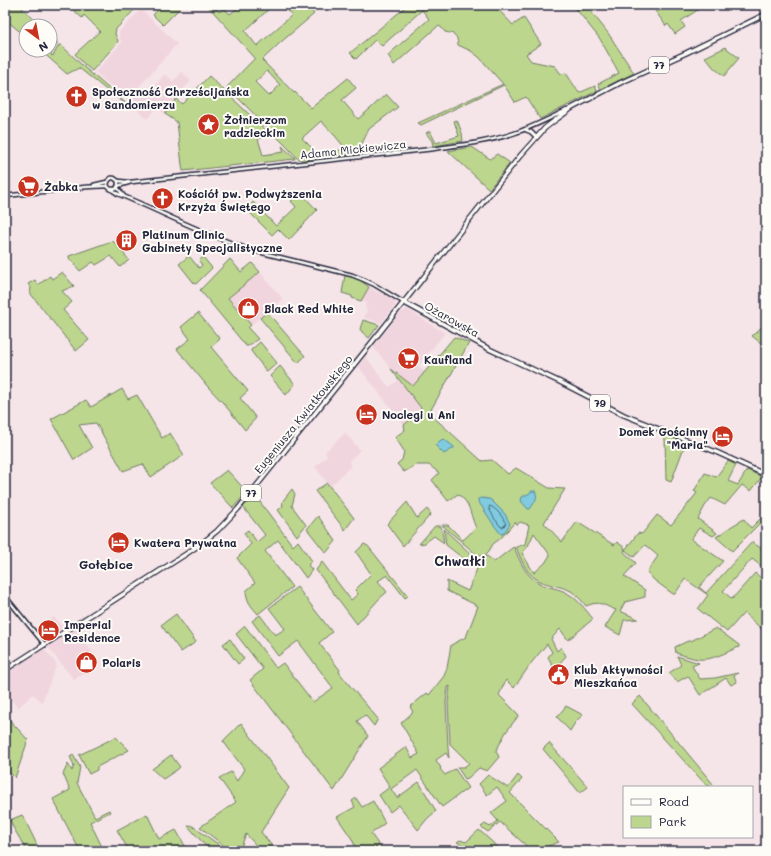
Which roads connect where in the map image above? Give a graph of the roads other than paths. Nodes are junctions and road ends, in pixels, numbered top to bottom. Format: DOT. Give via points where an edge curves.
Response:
graph roads {
  1 [pos="766,14"];
  2 [pos="572,108"];
  3 [pos="525,130"];
  4 [pos="536,137"];
  5 [pos="118,181"];
  6 [pos="107,182"];
  7 [pos="131,182"];
  8 [pos="107,186"];
  9 [pos="86,187"];
  10 [pos="118,187"];
  11 [pos="111,190"];
  12 [pos="5,196"];
  13 [pos="123,196"];
  14 [pos="403,302"];
  15 [pos="766,475"];
  16 [pos="5,596"];
  17 [pos="45,645"];
  18 [pos="5,670"];
  1 -- 2 [label="main road, Adama Mickiewicza / 77"];
  2 -- 3 [label="street, Adama Mickiewicza"];
  2 -- 4 [label="main road, Adama Mickiewicza / 77"];
  3 -- 4 [label="street"];
  3 -- 7 [label="street, Adama Mickiewicza" via="492,139 433,149"];
  4 -- 14 [label="main road, Eugeniusza Kwiatkowskiego / 77"];
  5 -- 6 [label="street" via="112,178"];
  5 -- 7 [label="street, Adama Mickiewicza"];
  5 -- 10 [label="street"];
  6 -- 8 [label="street"];
  6 -- 9 [label="street"];
  7 -- 10 [label="street, Adama Mickiewicza"];
  8 -- 9 [label="street"];
  8 -- 11 [label="street"];
  9 -- 12 [label="street"];
  10 -- 11 [label="street"];
  10 -- 13 [label="street"];
  11 -- 13 [label="street, Ożarowska"];
  13 -- 14 [label="street, Ożarowska" via="239,246 352,275"];
  14 -- 15 [label="main road, Ożarowska / 79" via="483,347 619,412"];
  14 -- 17 [label="main road, Eugeniusza Kwiatkowskiego / 77" via="245,500 217,531 186,554"];
  16 -- 17 [label="street"];
  17 -- 18 [label="main road, Eugeniusza Kwiatkowskiego / 77"];
}
